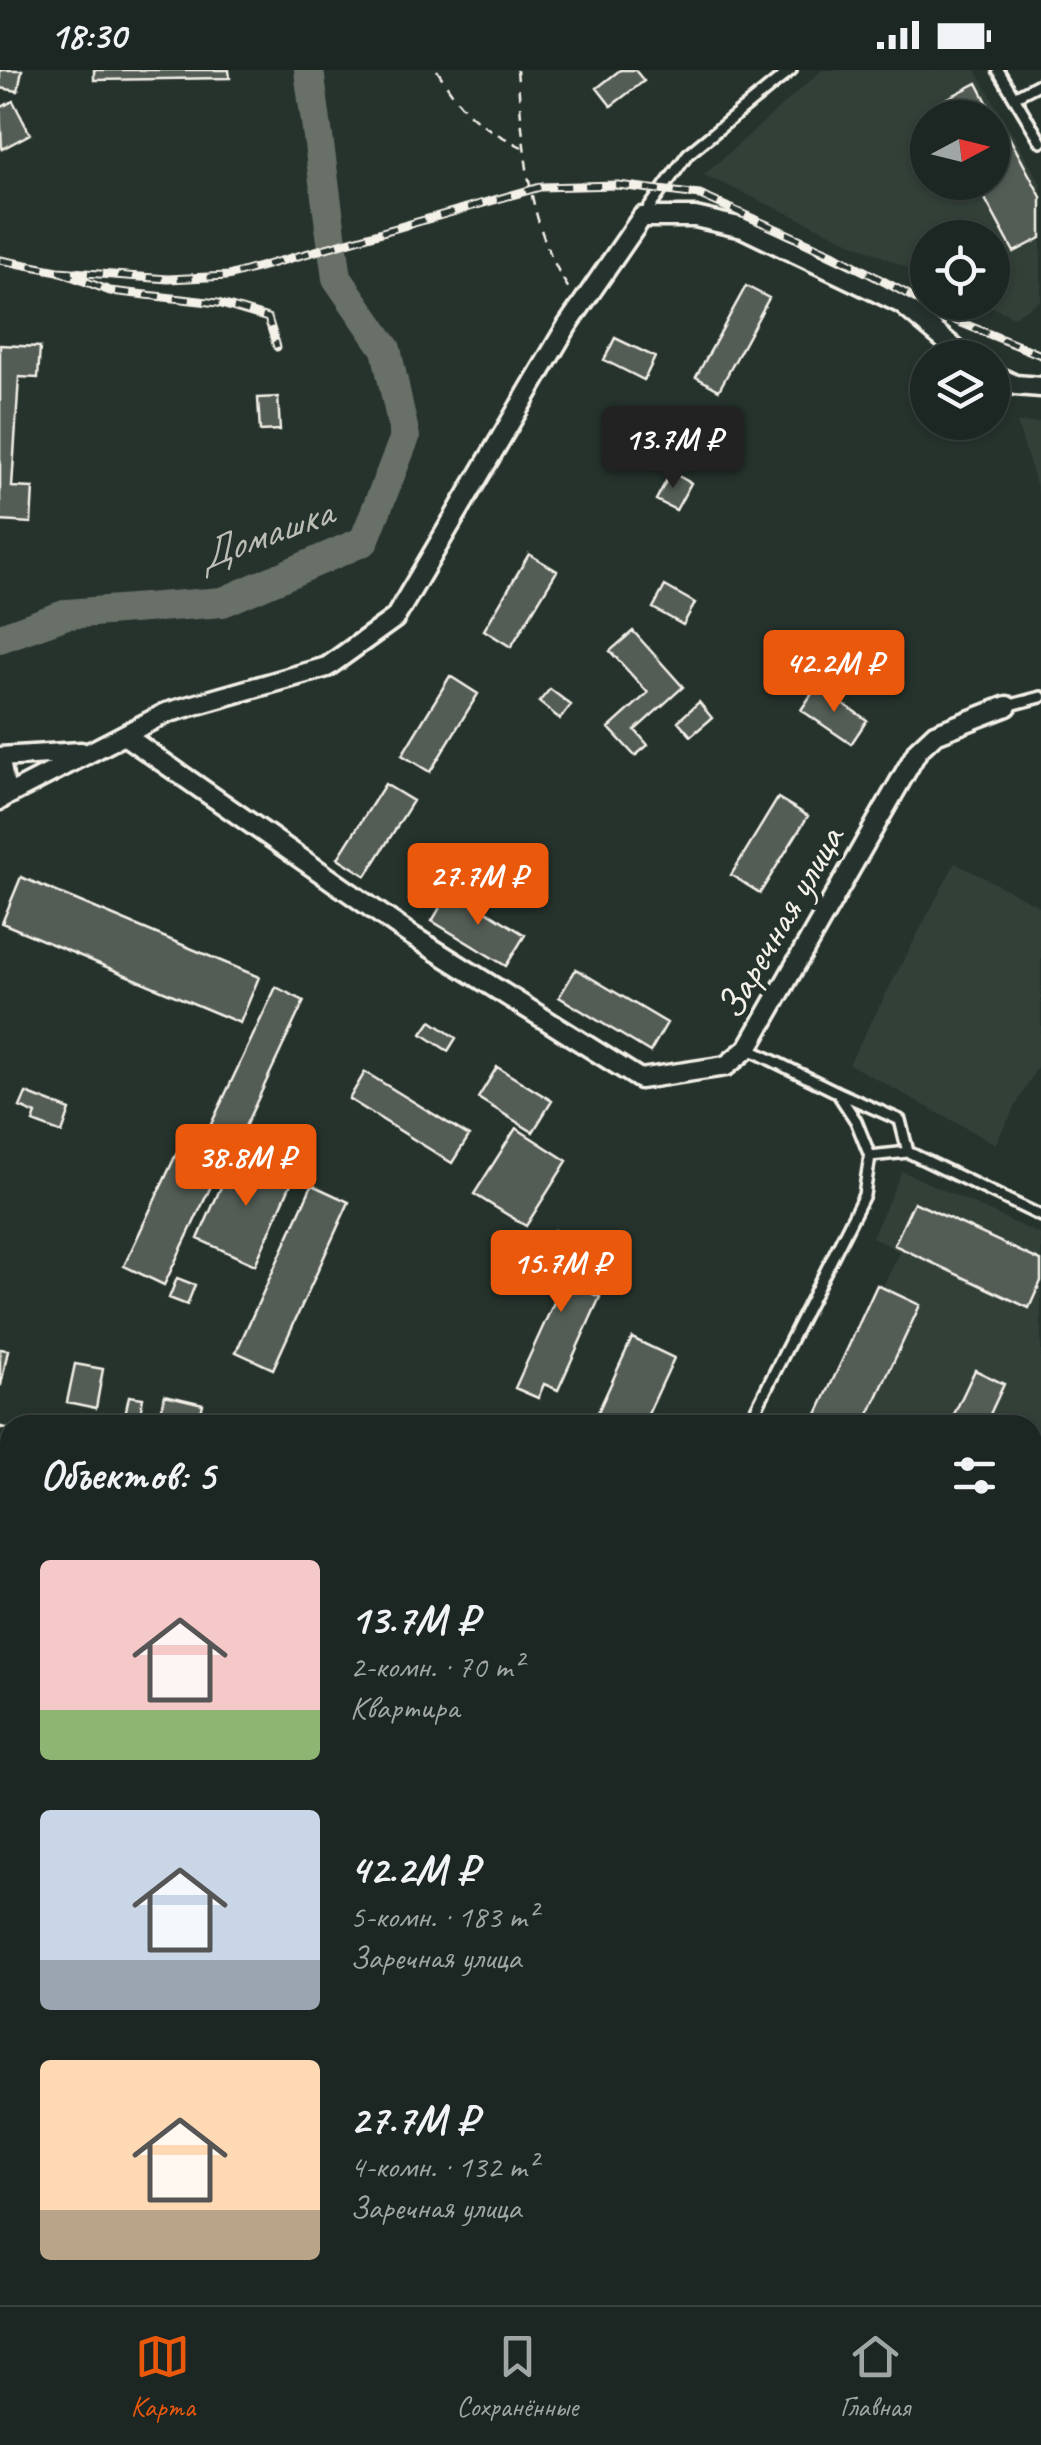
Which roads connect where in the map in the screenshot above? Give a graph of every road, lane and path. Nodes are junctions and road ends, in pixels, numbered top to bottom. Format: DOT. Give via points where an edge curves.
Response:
graph roads {
  1 [pos="437,70"];
  2 [pos="517,70"];
  3 [pos="791,70"];
  4 [pos="998,70"];
  5 [pos="1041,83"];
  6 [pos="1014,97"];
  7 [pos="1041,142"];
  8 [pos="524,149"];
  9 [pos="642,218"];
  10 [pos="580,307"];
  11 [pos="945,340"];
  12 [pos="1010,383"];
  13 [pos="1041,387"];
  14 [pos="1041,698"];
  15 [pos="1007,706"];
  16 [pos="124,735"];
  17 [pos="92,752"];
  18 [pos="0,759"];
  19 [pos="1,799"];
  20 [pos="748,1048"];
  21 [pos="837,1092"];
  22 [pos="908,1152"];
  23 [pos="870,1156"];
  24 [pos="1041,1216"];
  25 [pos="753,1415"];
  1 -- 8 [label="path" via="483,128"];
  2 -- 8 [label="path"];
  3 -- 9 [label="lane" via="688,154"];
  4 -- 6 [label="lane"];
  5 -- 6 [label="lane"];
  6 -- 7 [label="lane"];
  8 -- 10 [label="path" via="538,227"];
  9 -- 10 [label="street"];
  9 -- 11 [label="street" via="695,216 743,228 902,304"];
  10 -- 16 [label="street" via="395,618 327,667 166,713"];
  12 -- 13 [label="street"];
  14 -- 15 [label="lane"];
  15 -- 20 [label="street, Заречная улица" via="935,734 918,750"];
  16 -- 17 [label="street"];
  16 -- 20 [label="street, Заречная улица" via="409,934 640,1079 726,1066"];
  17 -- 18 [label="street"];
  17 -- 19 [label="street"];
  18 -- 19 [label="street"];
  20 -- 21 [label="lane"];
  21 -- 22 [label="lane" via="900,1120"];
  21 -- 23 [label="lane"];
  22 -- 23 [label="lane"];
  22 -- 24 [label="lane"];
  23 -- 25 [label="lane" via="864,1195"];
}
